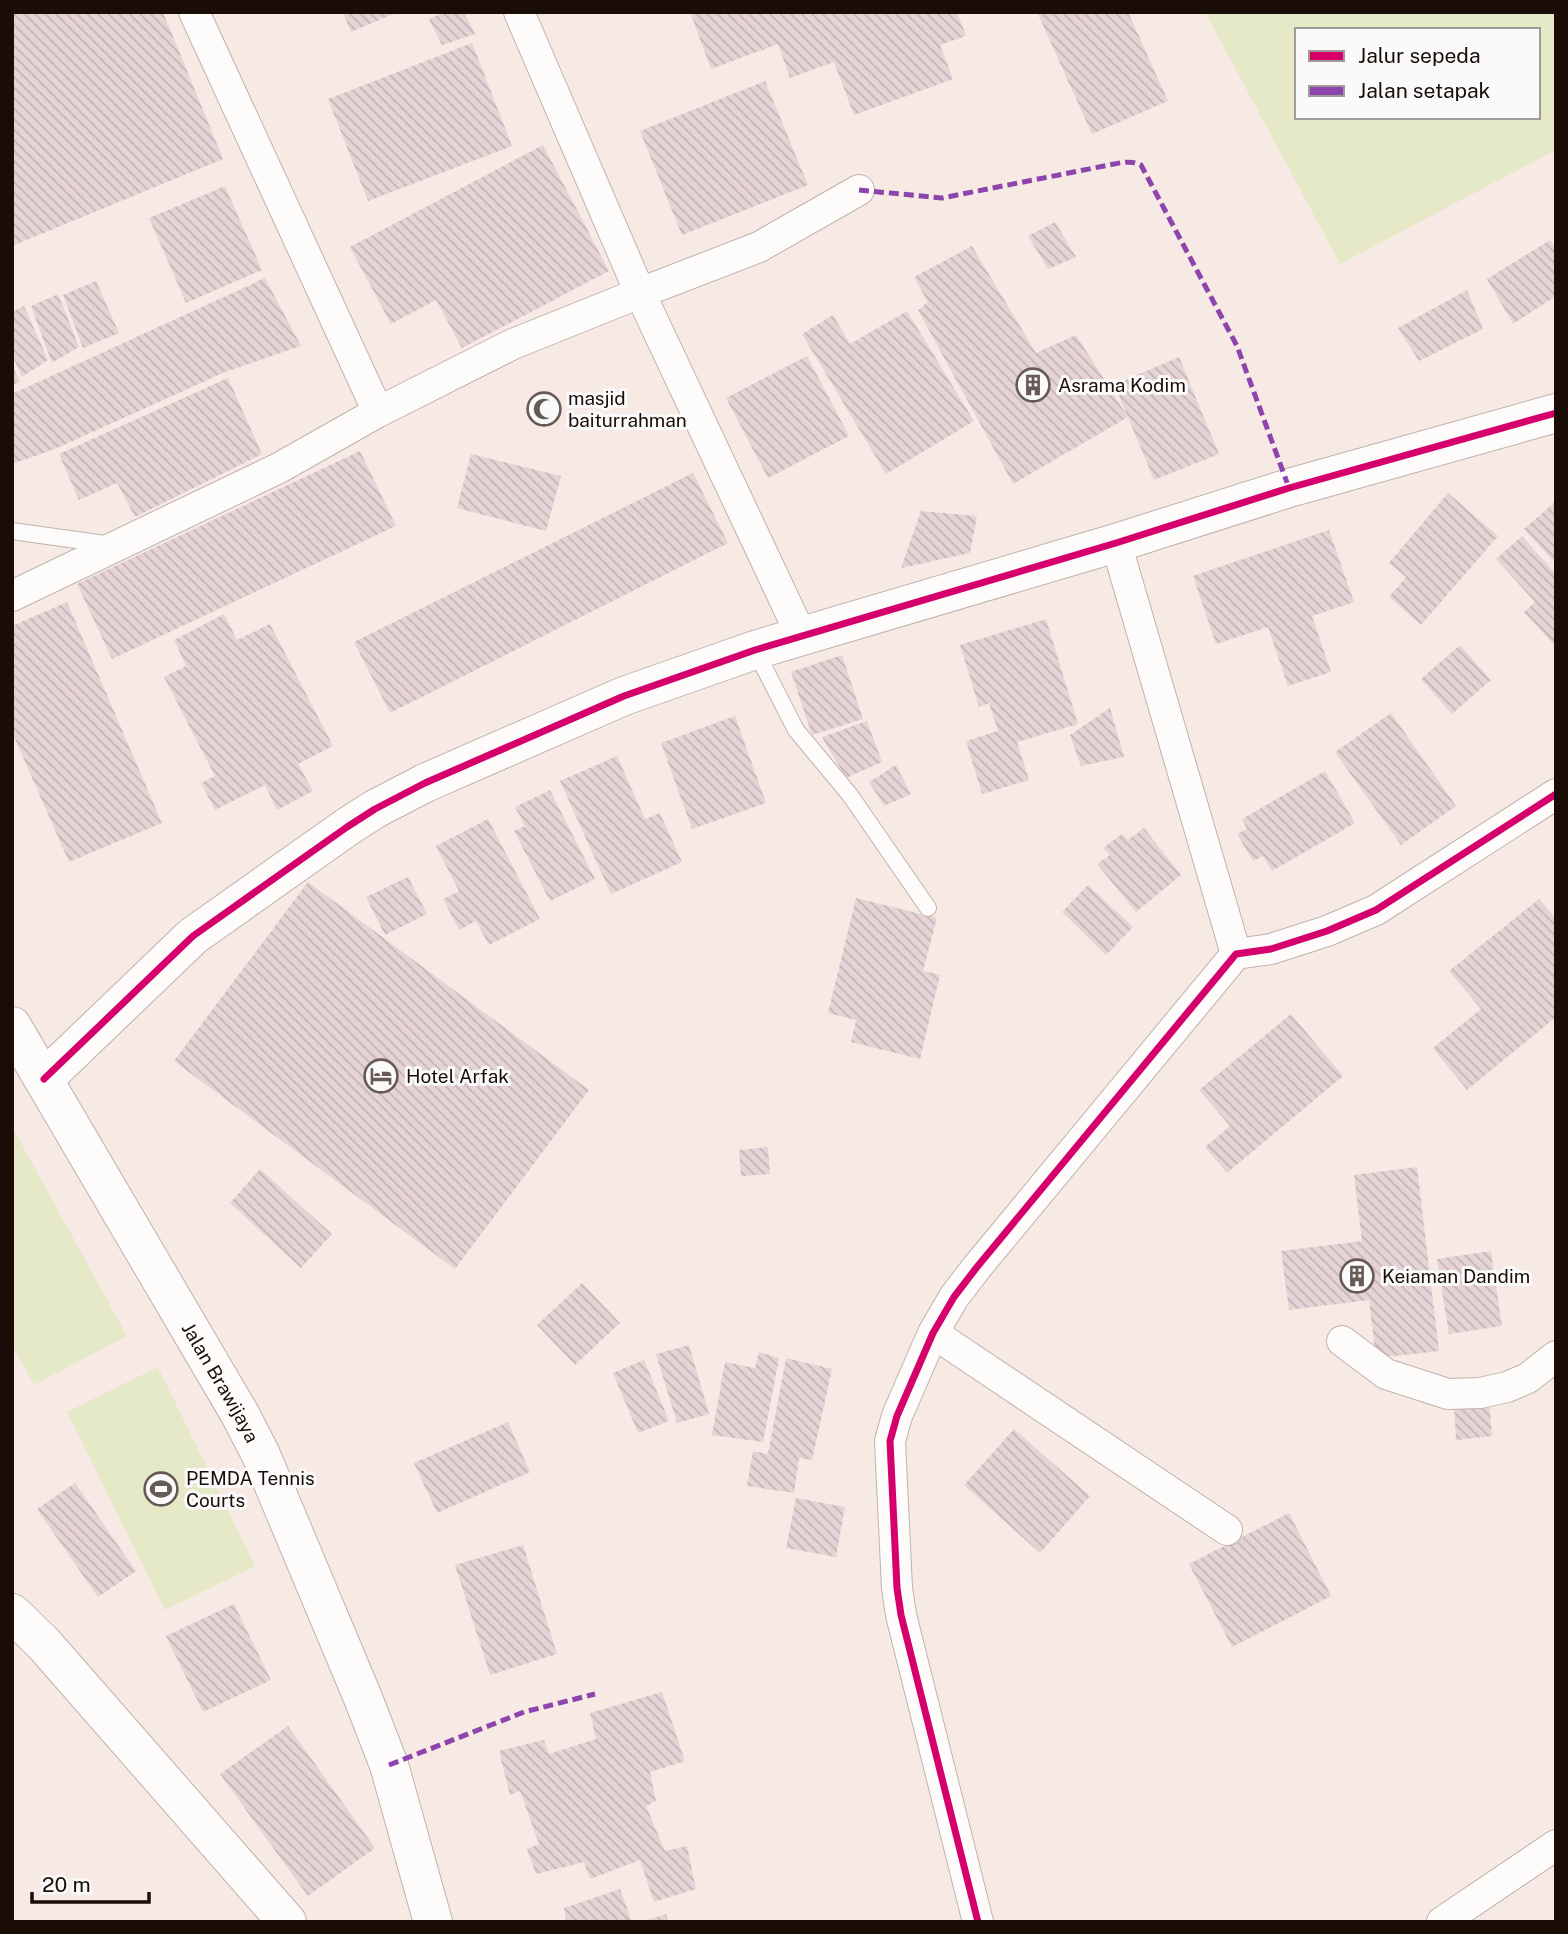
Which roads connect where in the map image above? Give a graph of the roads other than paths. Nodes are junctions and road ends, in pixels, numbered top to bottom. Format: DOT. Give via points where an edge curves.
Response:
graph roads {
  1 [pos="194,12"];
  2 [pos="519,12"];
  3 [pos="859,190"];
  4 [pos="640,293"];
  5 [pos="377,412"];
  6 [pos="1556,413"];
  7 [pos="12,531"];
  8 [pos="1116,543"];
  9 [pos="114,545"];
  10 [pos="12,596"];
  11 [pos="801,635"];
  12 [pos="755,650"];
  13 [pos="1556,794"];
  14 [pos="928,908"];
  15 [pos="1236,954"];
  16 [pos="12,1026"];
  17 [pos="44,1079"];
  18 [pos="933,1333"];
  19 [pos="1342,1341"];
  20 [pos="1556,1356"];
  21 [pos="1227,1530"];
  22 [pos="12,1613"];
  23 [pos="1556,1846"];
  24 [pos="287,1922"];
  25 [pos="433,1922"];
  26 [pos="978,1922"];
  27 [pos="1442,1922"];
  1 -- 5 [label="street"];
  2 -- 4 [label="street"];
  3 -- 4 [label="street" via="759,247"];
  4 -- 5 [label="street" via="513,344"];
  4 -- 11 [label="street"];
  5 -- 9 [label="street" via="279,468"];
  6 -- 8 [label="street" via="1289,488"];
  7 -- 9 [label="lane"];
  8 -- 11 [label="street"];
  8 -- 15 [label="street"];
  9 -- 10 [label="street"];
  11 -- 12 [label="street"];
  12 -- 14 [label="lane" via="796,730 850,795"];
  12 -- 17 [label="street" via="624,696 374,809 193,936"];
  13 -- 15 [label="street" via="1376,910 1282,946"];
  15 -- 18 [label="street" via="977,1267"];
  16 -- 17 [label="street, Jalan Brawijaya"];
  17 -- 25 [label="street, Jalan Brawijaya" via="261,1455 389,1765"];
  18 -- 21 [label="street"];
  18 -- 26 [label="street" via="890,1441 897,1588 906,1640"];
  19 -- 20 [label="street" via="1386,1374 1448,1394 1507,1387 1528,1378"];
  22 -- 24 [label="street"];
  23 -- 27 [label="street"];
}
